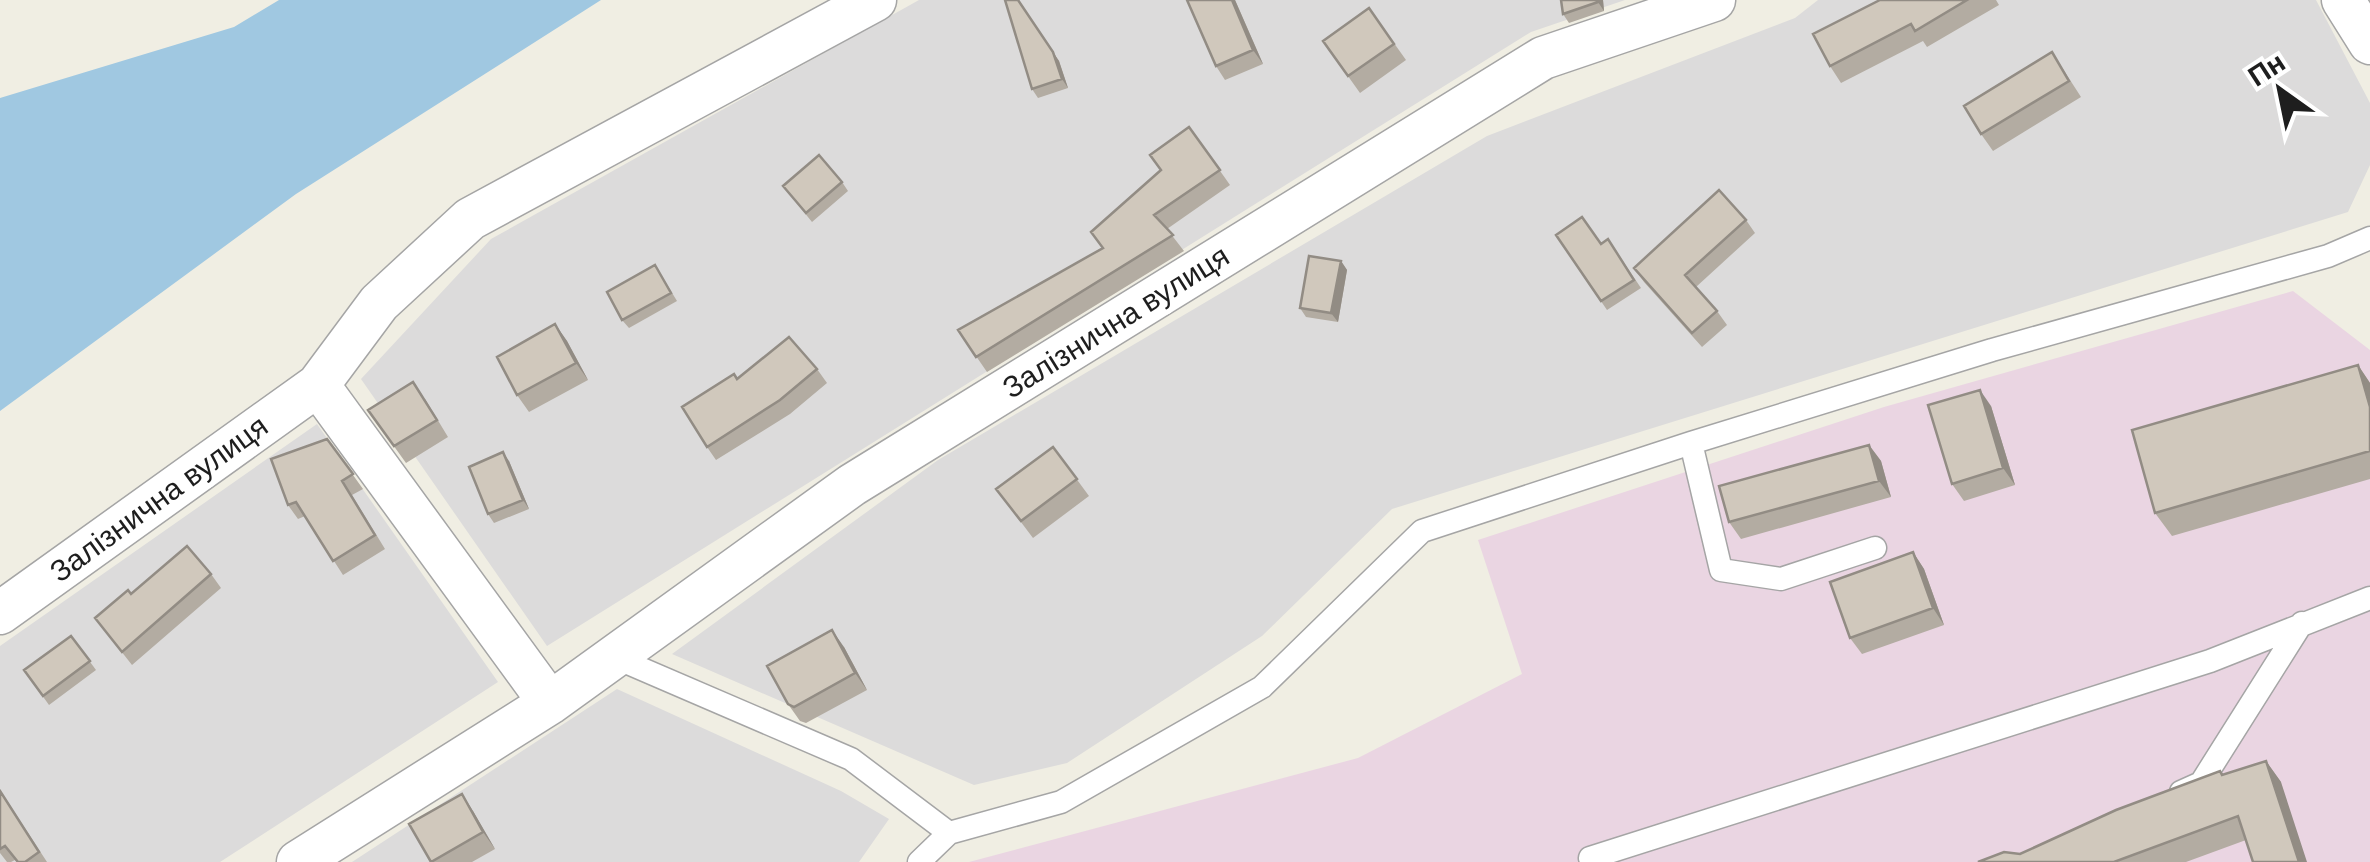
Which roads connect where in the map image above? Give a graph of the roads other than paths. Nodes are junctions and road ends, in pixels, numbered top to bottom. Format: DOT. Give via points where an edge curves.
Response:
graph roads {
  1 [pos="875,0"];
  2 [pos="1714,0"];
  3 [pos="2343,0"];
  4 [pos="2370,43"];
  5 [pos="2370,238"];
  6 [pos="318,385"];
  7 [pos="1690,442"];
  8 [pos="1875,548"];
  9 [pos="2370,598"];
  10 [pos="0,614"];
  11 [pos="2302,622"];
  12 [pos="614,657"];
  13 [pos="550,704"];
  14 [pos="2167,799"];
  15 [pos="948,833"];
  16 [pos="1590,858"];
  17 [pos="298,862"];
  18 [pos="919,862"];
  1 -- 6 [label="street, Залізнична вулиця" via="470,219 380,303"];
  2 -- 12 [label="street, Залізнична вулиця" via="1543,58 852,486"];
  3 -- 4 [label="street"];
  5 -- 7 [label="lane" via="2328,256"];
  6 -- 10 [label="street, Залізнична вулиця"];
  6 -- 13 [label="street"];
  7 -- 8 [label="lane" via="1722,570 1781,579"];
  7 -- 15 [label="lane" via="1422,531 1262,687 1060,802"];
  9 -- 11 [label="lane"];
  11 -- 14 [label="lane" via="2202,783"];
  11 -- 16 [label="lane" via="2210,661"];
  12 -- 13 [label="street, Залізнична вулиця"];
  12 -- 15 [label="lane" via="851,759"];
  13 -- 17 [label="street, Залізнична вулиця"];
  15 -- 18 [label="lane"];
}
